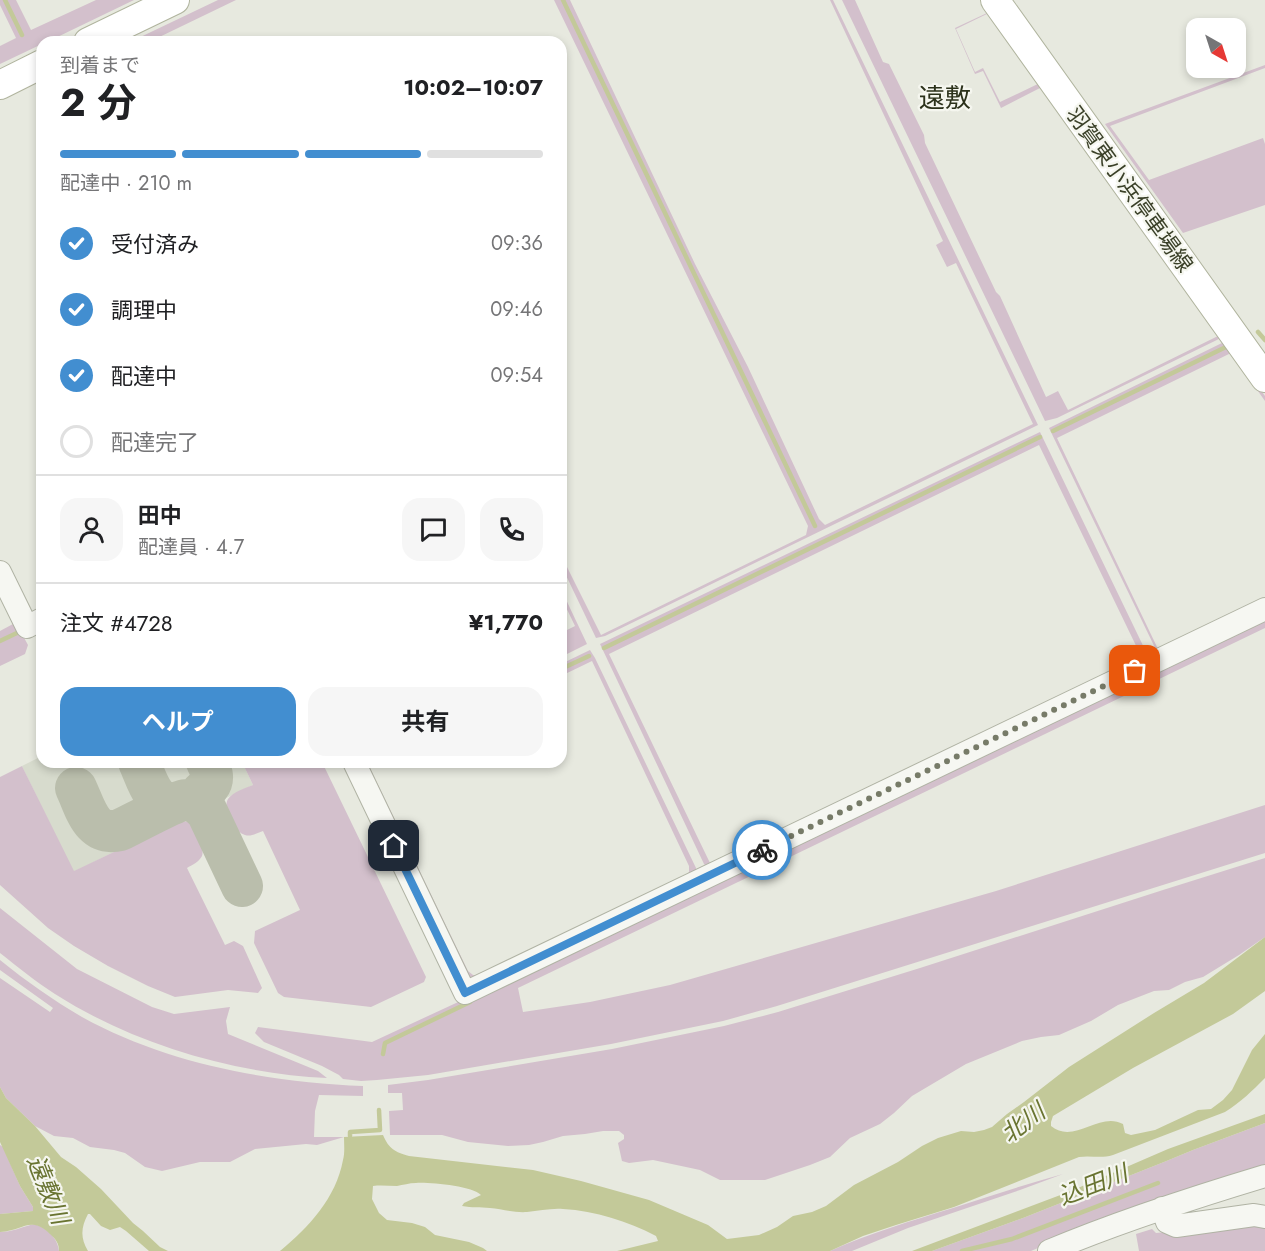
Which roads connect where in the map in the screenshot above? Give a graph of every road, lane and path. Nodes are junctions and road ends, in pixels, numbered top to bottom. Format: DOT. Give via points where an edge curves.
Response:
graph roads {
  1 [pos="175,0"];
  2 [pos="995,0"];
  3 [pos="100,36"];
  4 [pos="36,67"];
  5 [pos="0,85"];
  6 [pos="1265,378"];
  7 [pos="0,572"];
  8 [pos="1265,609"];
  9 [pos="36,622"];
  10 [pos="357,768"];
  11 [pos="1265,1176"];
  12 [pos="1162,1208"];
  13 [pos="1265,1217"];
  14 [pos="1049,1251"];
  1 -- 3 [label="main road"];
  2 -- 6 [label="main road, 羽賀東小浜停車場線"];
  4 -- 5 [label="main road"];
  7 -- 9 [label="street" via="27,627"];
  8 -- 10 [label="street" via="465,993"];
  11 -- 12 [label="street"];
  12 -- 13 [label="street" via="1167,1222 1176,1226 1254,1215"];
  12 -- 14 [label="street"];
}
